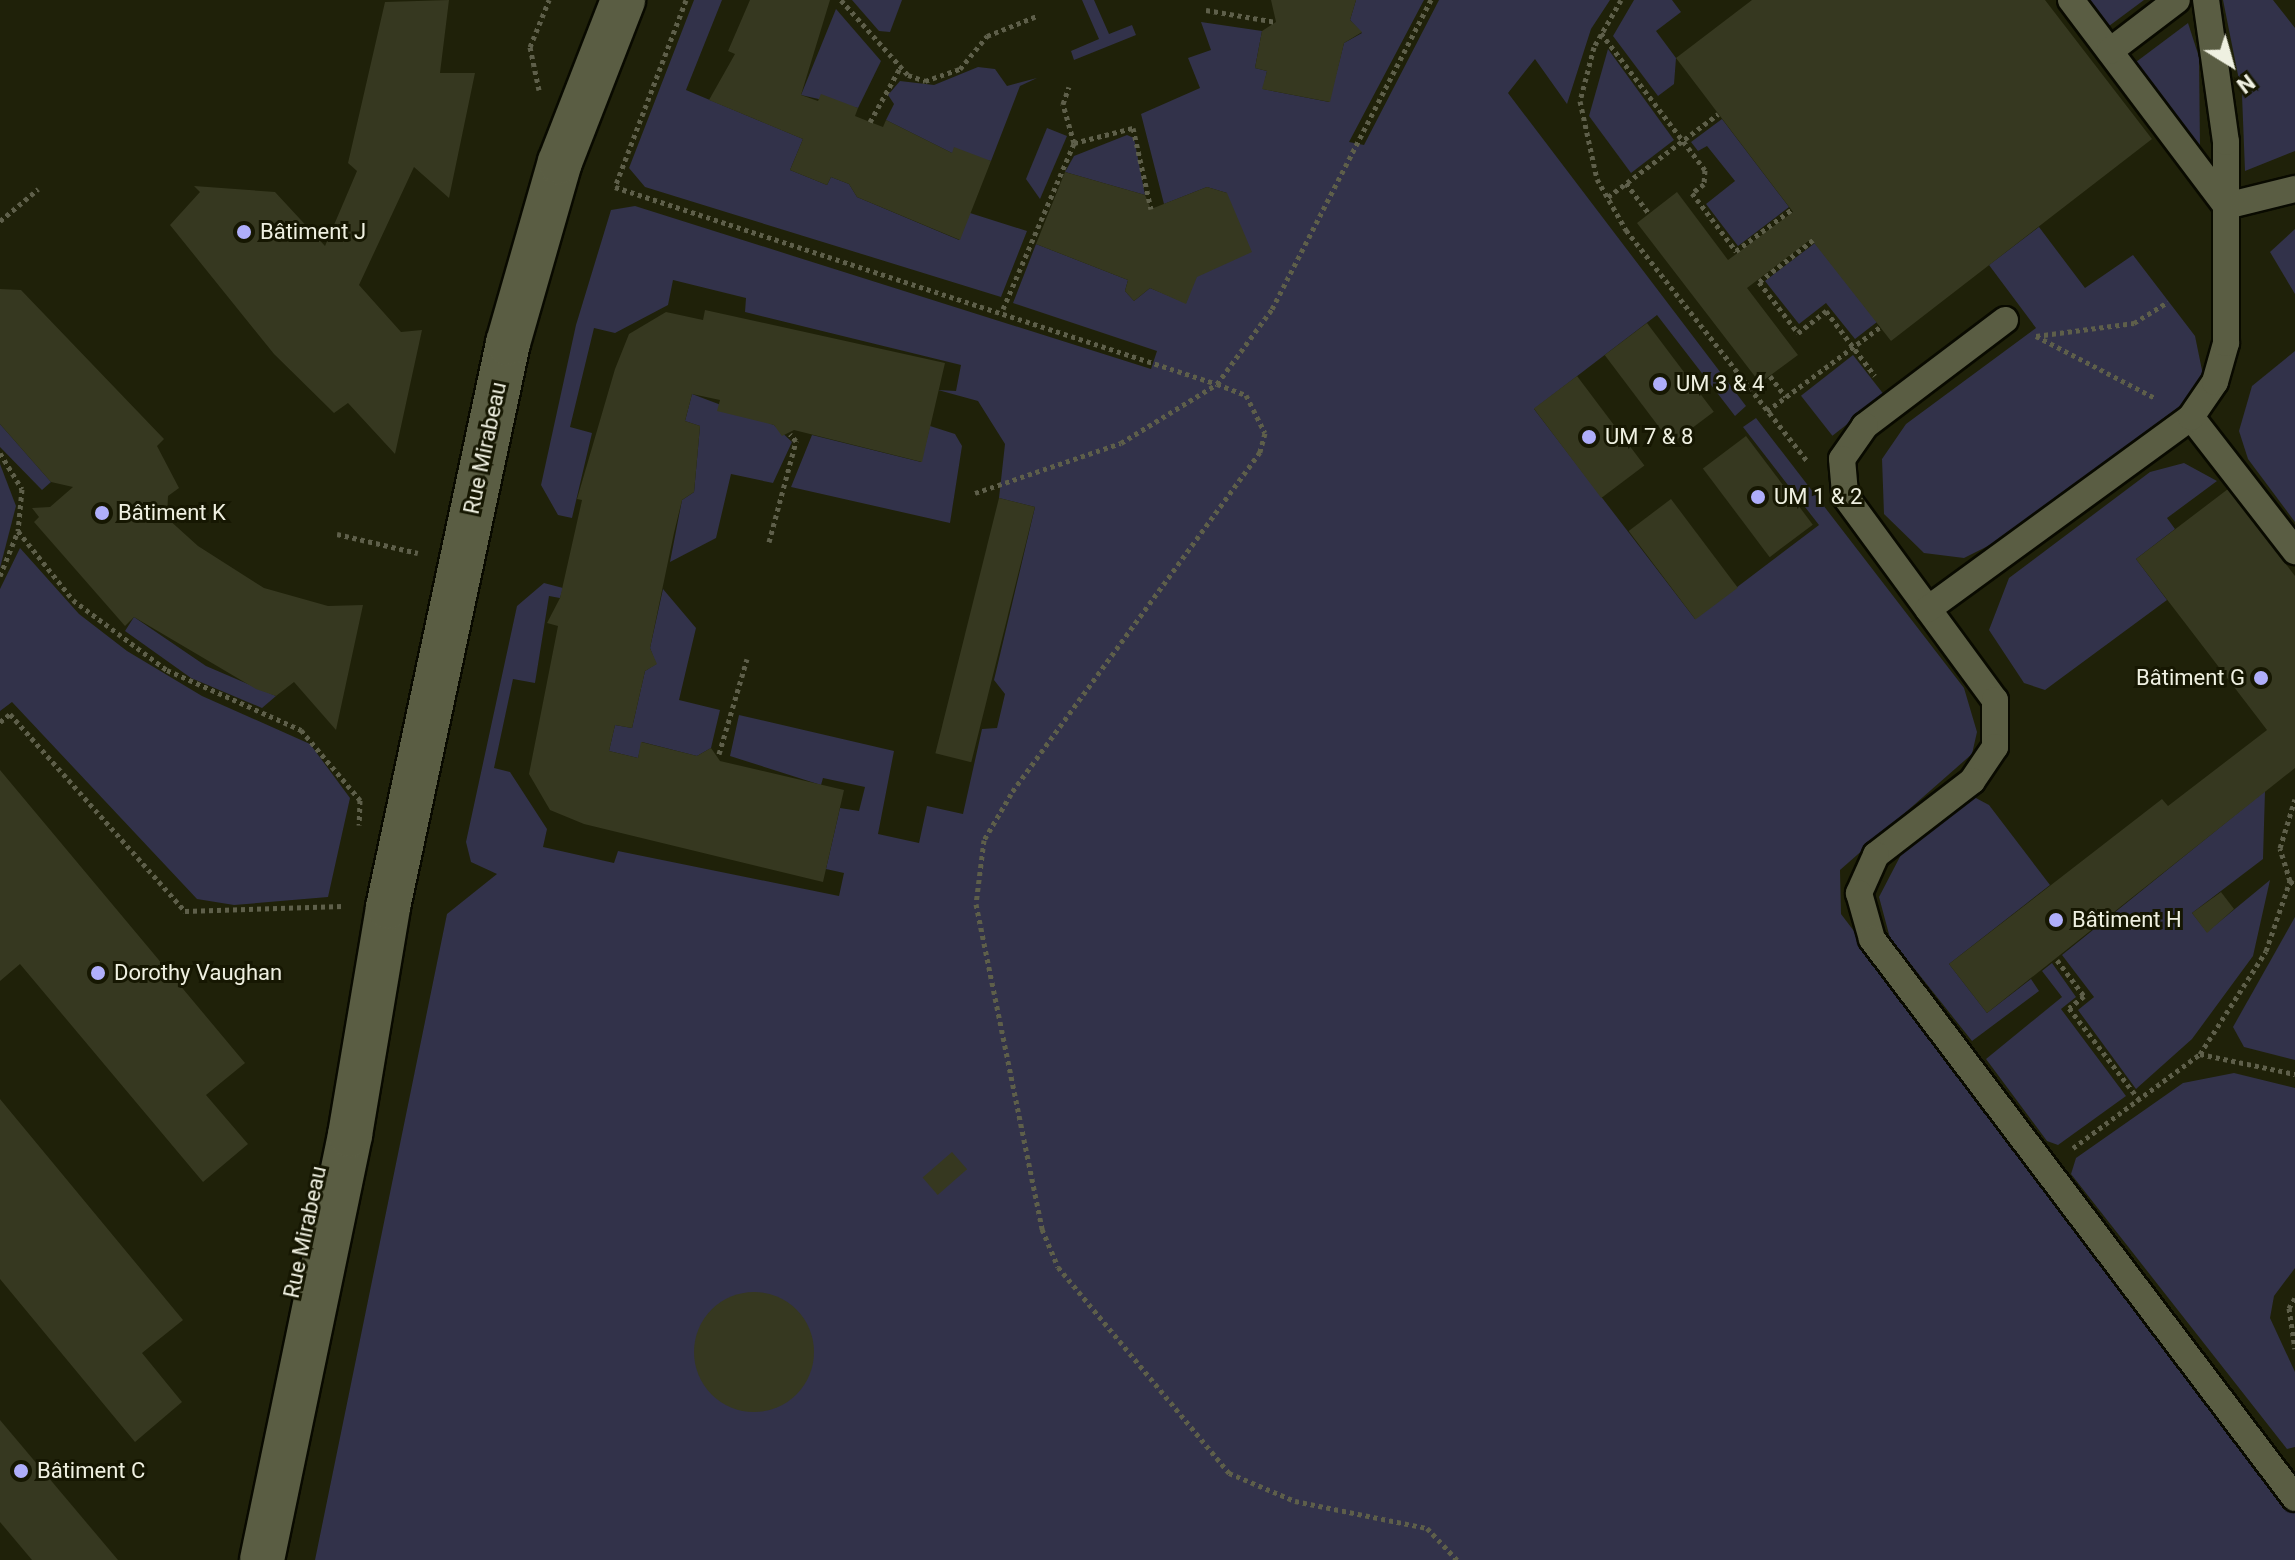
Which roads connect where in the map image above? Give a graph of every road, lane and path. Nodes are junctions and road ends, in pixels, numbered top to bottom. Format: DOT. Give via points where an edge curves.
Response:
graph roads {
  1 [pos="623,0"];
  2 [pos="686,0"];
  3 [pos="841,0"];
  4 [pos="1431,0"];
  5 [pos="1621,0"];
  6 [pos="2071,0"];
  7 [pos="2177,0"];
  8 [pos="2206,0"];
  9 [pos="1206,10"];
  10 [pos="1037,16"];
  11 [pos="1276,22"];
  12 [pos="1601,33"];
  13 [pos="2110,51"];
  14 [pos="901,66"];
  15 [pos="1069,87"];
  16 [pos="1718,114"];
  17 [pos="870,122"];
  18 [pos="1683,141"];
  19 [pos="1074,143"];
  20 [pos="1626,183"];
  21 [pos="38,189"];
  22 [pos="2295,189"];
  23 [pos="1608,197"];
  24 [pos="2226,206"];
  25 [pos="1151,209"];
  26 [pos="1791,210"];
  27 [pos="1649,214"];
  28 [pos="0,221"];
  29 [pos="1813,240"];
  30 [pos="2168,302"];
  31 [pos="1003,309"];
  32 [pos="2005,320"];
  33 [pos="1880,327"];
  34 [pos="2035,336"];
  35 [pos="1853,347"];
  36 [pos="1770,376"];
  37 [pos="1217,384"];
  38 [pos="1786,397"];
  39 [pos="1895,402"];
  40 [pos="1767,411"];
  41 [pos="2191,417"];
  42 [pos="790,434"];
  43 [pos="0,453"];
  44 [pos="975,493"];
  45 [pos="1845,496"];
  46 [pos="18,531"];
  47 [pos="337,534"];
  48 [pos="769,542"];
  49 [pos="2295,551"];
  50 [pos="461,564"];
  51 [pos="0,576"];
  52 [pos="1928,609"];
  53 [pos="747,659"];
  54 [pos="0,722"];
  55 [pos="719,754"];
  56 [pos="2295,799"];
  57 [pos="404,832"];
  58 [pos="2293,883"];
  59 [pos="388,907"];
  60 [pos="2057,960"];
  61 [pos="2200,1054"];
  62 [pos="2295,1074"];
  63 [pos="2140,1101"];
  64 [pos="2045,1168"];
  65 [pos="2295,1298"];
  66 [pos="2295,1349"];
  67 [pos="2295,1498"];
  68 [pos="238,1560"];
  69 [pos="262,1560"];
  70 [pos="1457,1560"];
  1 -- 50 [label="street, Rue Mirabeau" via="531,256"];
  2 -- 31 [label="path" via="615,187"];
  3 -- 14 [label="path"];
  4 -- 37 [label="path" via="1272,309"];
  5 -- 12 [label="path"];
  6 -- 13 [label="lane"];
  7 -- 13 [label="lane"];
  8 -- 24 [label="lane" via="2224,88"];
  9 -- 11 [label="path"];
  10 -- 14 [label="path" via="987,36 967,64 947,76 915,79"];
  12 -- 18 [label="path"];
  12 -- 23 [label="path" via="1580,101 1587,154"];
  13 -- 24 [label="lane"];
  14 -- 17 [label="path"];
  15 -- 19 [label="path" via="1063,104"];
  16 -- 18 [label="path"];
  18 -- 20 [label="path"];
  18 -- 26 [label="path" via="1705,170 1704,184 1692,193 1736,251"];
  19 -- 25 [label="path" via="1133,128"];
  19 -- 31 [label="path"];
  20 -- 23 [label="path"];
  20 -- 27 [label="path"];
  21 -- 28 [label="path"];
  22 -- 24 [label="lane"];
  23 -- 40 [label="path"];
  24 -- 41 [label="lane" via="2226,343 2215,382"];
  29 -- 35 [label="path" via="1759,282 1798,333 1826,311"];
  30 -- 34 [label="path" via="2134,323"];
  31 -- 37 [label="path"];
  32 -- 34 [label="path"];
  32 -- 39 [label="lane"];
  33 -- 35 [label="path"];
  34 -- 41 [label="path"];
  35 -- 38 [label="path"];
  35 -- 39 [label="path"];
  36 -- 38 [label="path"];
  37 -- 44 [label="path" via="1121,443"];
  37 -- 70 [label="path" via="1246,395 1265,433 1260,452 1011,794 984,840 977,869 976,904 1038,1213 1058,1267 1229,1473 1283,1497 1427,1528"];
  38 -- 40 [label="path"];
  39 -- 45 [label="lane" via="1850,441 1840,478"];
  40 -- 45 [label="path" via="1830,490"];
  41 -- 49 [label="lane"];
  41 -- 52 [label="lane"];
  42 -- 48 [label="path" via="796,441"];
  43 -- 46 [label="path" via="22,489"];
  45 -- 52 [label="lane"];
  46 -- 51 [label="path"];
  46 -- 57 [label="path" via="73,600 117,635 204,691 310,737 360,800 356,824"];
  47 -- 50 [label="path"];
  50 -- 57 [label="street, Rue Mirabeau"];
  52 -- 64 [label="lane" via="1995,700 1995,747 1972,781 1876,855 1859,893 1872,939"];
  53 -- 55 [label="path"];
  54 -- 59 [label="path" via="10,714 185,911"];
  56 -- 58 [label="path" via="2280,848"];
  57 -- 59 [label="street, Rue Mirabeau"];
  58 -- 61 [label="path" via="2266,951"];
  59 -- 68 [label="street, Rue Mirabeau" via="327,1129"];
  59 -- 69 [label="street, Rue Mirabeau" via="350,1135"];
  60 -- 63 [label="path" via="2084,996 2069,1008"];
  61 -- 62 [label="path"];
  61 -- 63 [label="path"];
  63 -- 64 [label="path"];
  64 -- 67 [label="lane"];
  65 -- 66 [label="path" via="2289,1308"];
}
